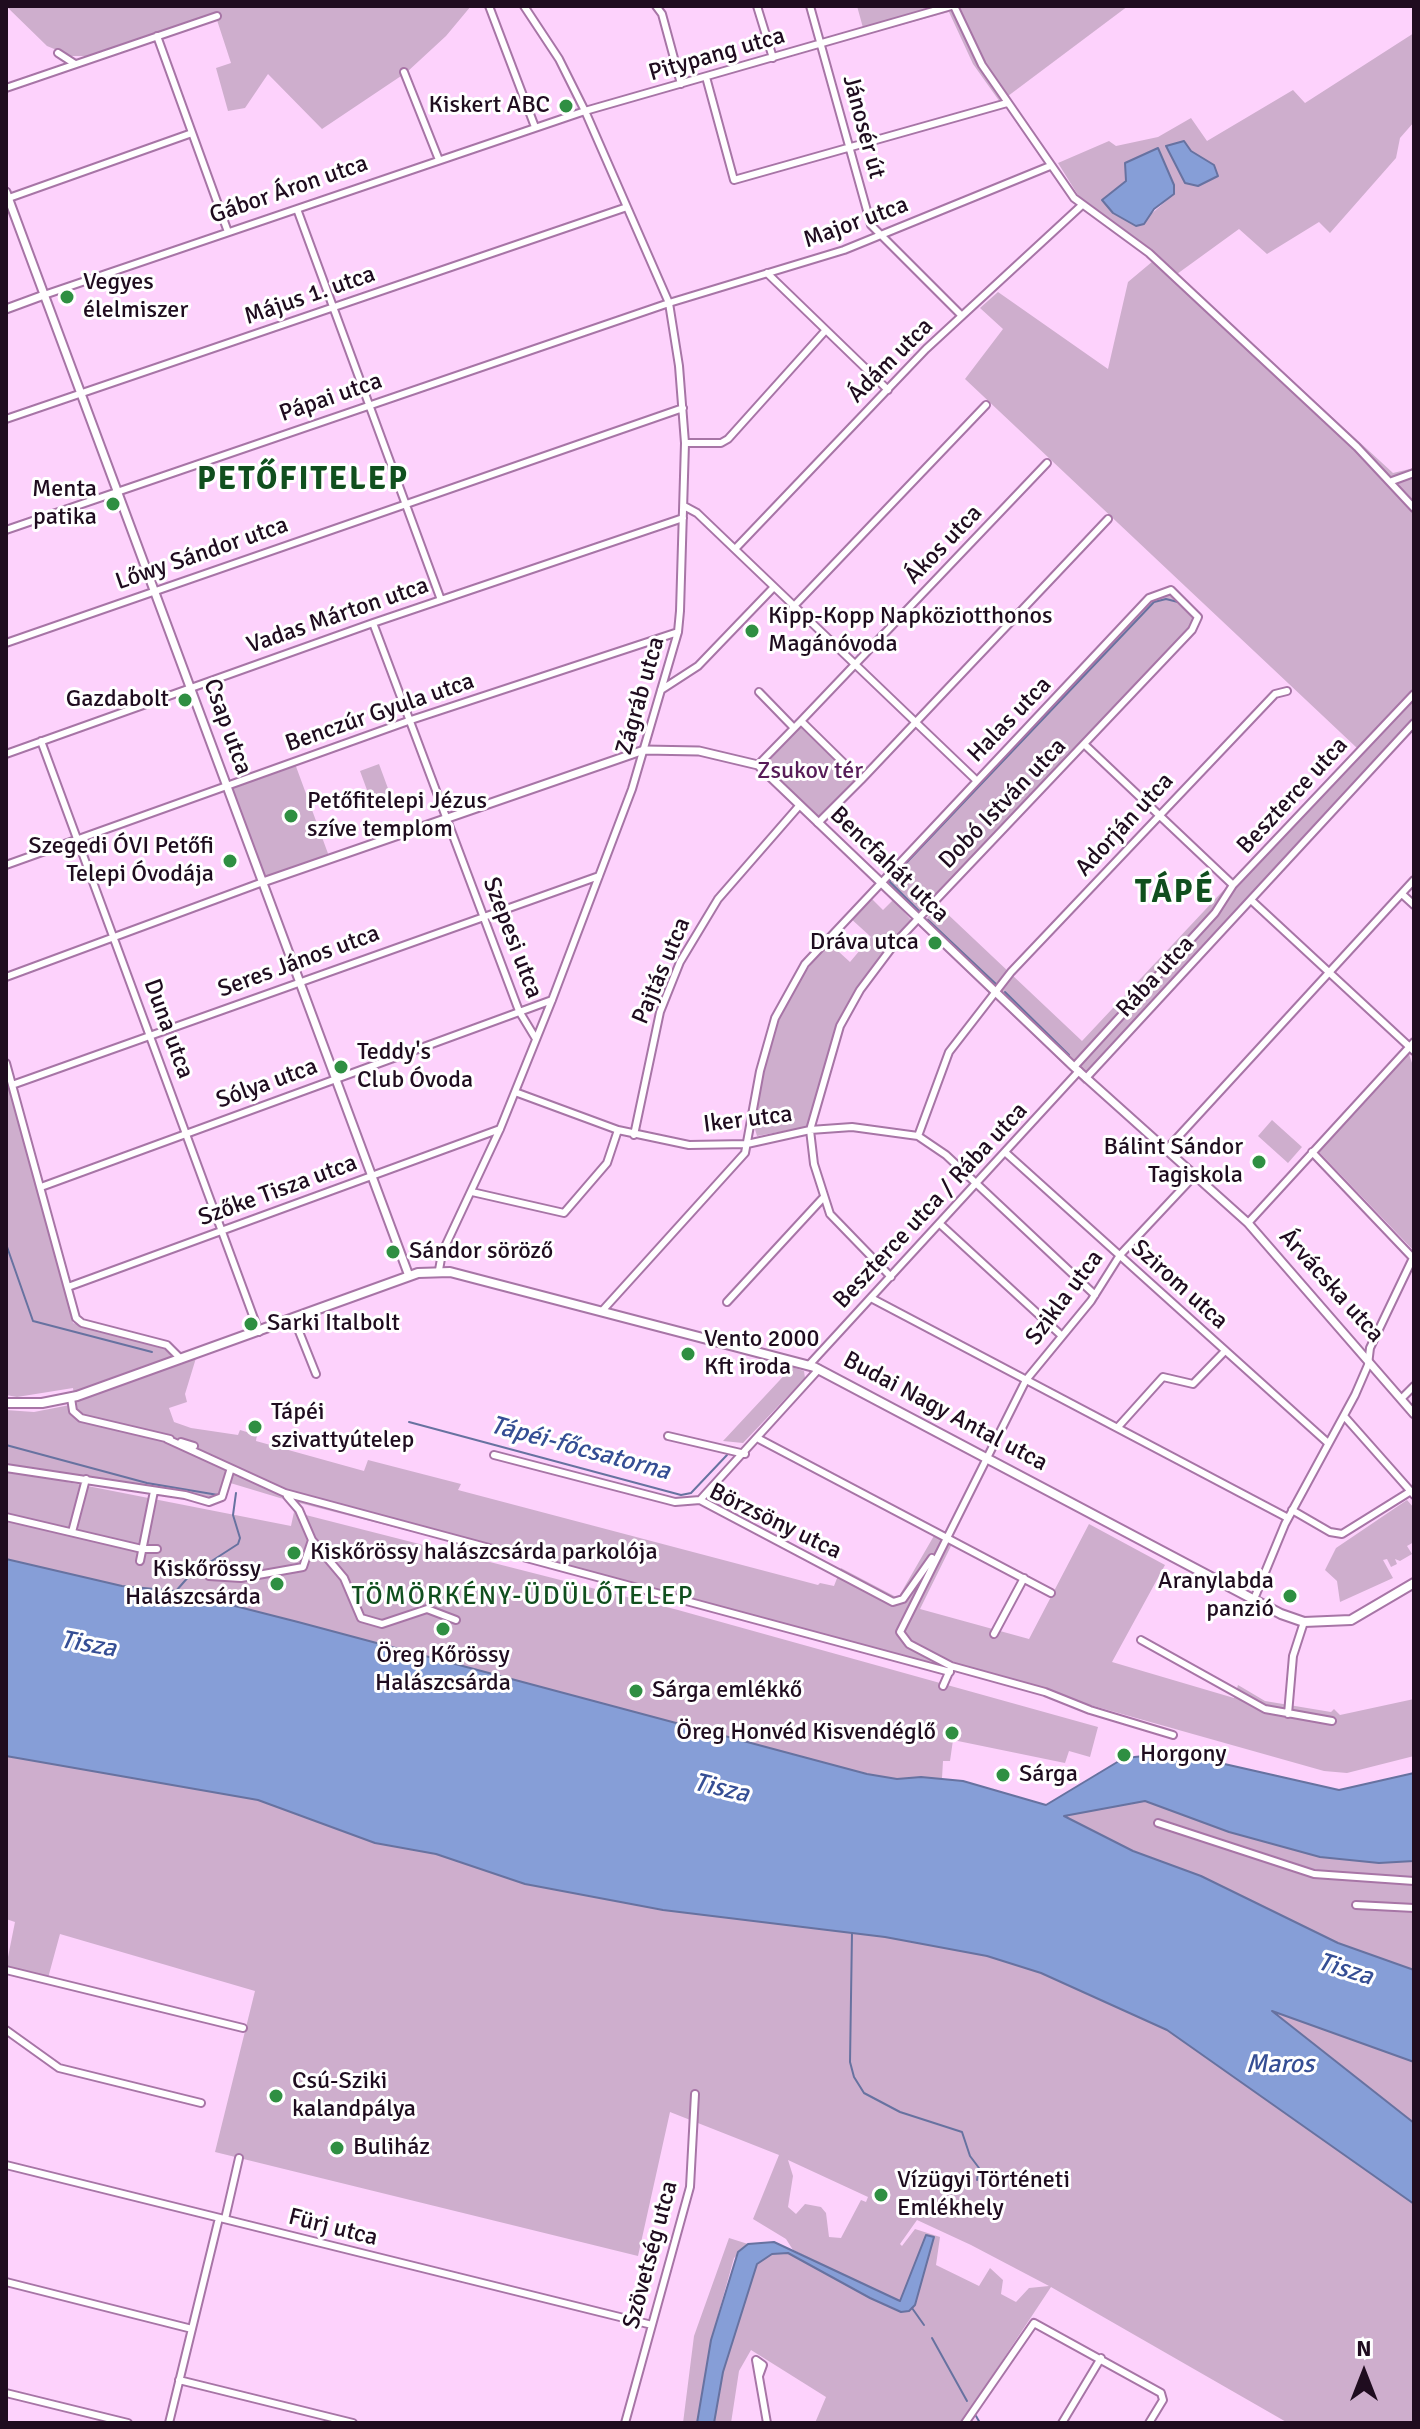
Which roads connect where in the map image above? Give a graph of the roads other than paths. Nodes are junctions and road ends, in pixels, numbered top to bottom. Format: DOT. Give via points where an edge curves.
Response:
graph roads {
  1 [pos="489,6"];
  2 [pos="524,6"];
  3 [pos="656,6"];
  4 [pos="757,6"];
  5 [pos="810,6"];
  6 [pos="952,6"];
  7 [pos="217,16"];
  8 [pos="157,36"];
  9 [pos="821,44"];
  10 [pos="58,53"];
  11 [pos="773,58"];
  12 [pos="75,64"];
  13 [pos="404,72"];
  14 [pos="706,77"];
  15 [pos="681,84"];
  16 [pos="6,88"];
  17 [pos="1007,103"];
  18 [pos="585,111"];
  19 [pos="535,127"];
  20 [pos="192,133"];
  21 [pos="850,147"];
  22 [pos="439,160"];
  23 [pos="1050,166"];
  24 [pos="7,196"];
  25 [pos="1081,206"];
  26 [pos="627,207"];
  27 [pos="297,209"];
  28 [pos="228,232"];
  29 [pos="877,235"];
  30 [pos="767,273"];
  31 [pos="44,295"];
  32 [pos="669,303"];
  33 [pos="333,307"];
  34 [pos="6,309"];
  35 [pos="962,316"];
  36 [pos="825,331"];
  37 [pos="888,390"];
  38 [pos="81,393"];
  39 [pos="369,404"];
  40 [pos="986,405"];
  41 [pos="683,408"];
  42 [pos="6,419"];
  43 [pos="685,443"];
  44 [pos="1047,463"];
  45 [pos="1414,473"];
  46 [pos="1392,481"];
  47 [pos="118,491"];
  48 [pos="406,502"];
  49 [pos="684,506"];
  50 [pos="1414,508"];
  51 [pos="683,518"];
  52 [pos="1108,519"];
  53 [pos="6,530"];
  54 [pos="735,549"];
  55 [pos="773,588"];
  56 [pos="154,589"];
  57 [pos="441,600"];
  58 [pos="793,607"];
  59 [pos="1198,617"];
  60 [pos="373,623"];
  61 [pos="678,632"];
  62 [pos="6,643"];
  63 [pos="854,665"];
  64 [pos="190,687"];
  65 [pos="661,690"];
  66 [pos="1287,691"];
  67 [pos="759,692"];
  68 [pos="1414,694"];
  69 [pos="411,720"];
  70 [pos="801,721"];
  71 [pos="914,723"];
  72 [pos="1414,723"];
  73 [pos="794,728"];
  74 [pos="41,741"];
  75 [pos="1084,744"];
  76 [pos="644,750"];
  77 [pos="6,754"];
  78 [pos="758,765"];
  79 [pos="861,780"];
  80 [pos="977,781"];
  81 [pos="227,785"];
  82 [pos="799,806"];
  83 [pos="1159,816"];
  84 [pos="449,818"];
  85 [pos="818,823"];
  86 [pos="78,840"];
  87 [pos="6,865"];
  88 [pos="599,876"];
  89 [pos="1414,880"];
  90 [pos="263,882"];
  91 [pos="879,882"];
  92 [pos="1233,885"];
  93 [pos="1402,894"];
  94 [pos="1251,900"];
  95 [pos="1414,905"];
  96 [pos="483,916"];
  97 [pos="917,920"];
  98 [pos="115,937"];
  99 [pos="1330,972"];
  100 [pos="6,977"];
  101 [pos="300,981"];
  102 [pos="994,992"];
  103 [pos="552,1000"];
  104 [pos="519,1011"];
  105 [pos="151,1035"];
  106 [pos="536,1039"];
  107 [pos="1413,1046"];
  108 [pos="6,1063"];
  109 [pos="1077,1069"];
  110 [pos="336,1078"];
  111 [pos="1086,1078"];
  112 [pos="12,1085"];
  113 [pos="515,1092"];
  114 [pos="500,1129"];
  115 [pos="618,1130"];
  116 [pos="810,1130"];
  117 [pos="187,1132"];
  118 [pos="634,1135"];
  119 [pos="918,1136"];
  120 [pos="747,1144"];
  121 [pos="1166,1150"];
  122 [pos="1312,1152"];
  123 [pos="1006,1153"];
  124 [pos="372,1176"];
  125 [pos="1194,1176"];
  126 [pos="975,1185"];
  127 [pos="41,1187"];
  128 [pos="472,1192"];
  129 [pos="822,1199"];
  130 [pos="1248,1223"];
  131 [pos="940,1224"];
  132 [pos="222,1231"];
  133 [pos="1120,1255"];
  134 [pos="1413,1258"];
  135 [pos="439,1270"];
  136 [pos="409,1276"];
  137 [pos="891,1277"];
  138 [pos="68,1287"];
  139 [pos="1095,1295"];
  140 [pos="871,1298"];
  141 [pos="727,1302"];
  142 [pos="602,1311"];
  143 [pos="294,1319"];
  144 [pos="259,1332"];
  145 [pos="1062,1336"];
  146 [pos="1225,1351"];
  147 [pos="1368,1357"];
  148 [pos="179,1360"];
  149 [pos="809,1365"];
  150 [pos="819,1369"];
  151 [pos="316,1374"];
  152 [pos="1026,1380"];
  153 [pos="1414,1388"];
  154 [pos="71,1398"];
  155 [pos="1401,1399"];
  156 [pos="6,1403"];
  157 [pos="1414,1414"];
  158 [pos="1344,1416"];
  159 [pos="1118,1427"];
  160 [pos="668,1436"];
  161 [pos="167,1439"];
  162 [pos="759,1439"];
  163 [pos="1328,1443"];
  164 [pos="194,1446"];
  165 [pos="745,1454"];
  166 [pos="494,1455"];
  167 [pos="985,1456"];
  168 [pos="6,1468"];
  169 [pos="230,1471"];
  170 [pos="86,1479"];
  171 [pos="154,1491"];
  172 [pos="285,1493"];
  173 [pos="1412,1493"];
  174 [pos="700,1500"];
  175 [pos="1292,1510"];
  176 [pos="6,1517"];
  177 [pos="1288,1518"];
  178 [pos="72,1532"];
  179 [pos="946,1536"];
  180 [pos="312,1540"];
  181 [pos="142,1549"];
  182 [pos="157,1549"];
  183 [pos="937,1554"];
  184 [pos="140,1561"];
  185 [pos="209,1576"];
  186 [pos="1024,1578"];
  187 [pos="1414,1583"];
  188 [pos="1051,1593"];
  189 [pos="1254,1599"];
  190 [pos="456,1620"];
  191 [pos="1304,1622"];
  192 [pos="994,1634"];
  193 [pos="1141,1640"];
  194 [pos="950,1669"];
  195 [pos="943,1686"];
  196 [pos="1288,1714"];
  197 [pos="1332,1721"];
  198 [pos="1173,1735"];
  199 [pos="1158,1823"];
  200 [pos="1414,1881"];
  201 [pos="1356,1905"];
  202 [pos="1414,1908"];
  203 [pos="6,1970"];
  204 [pos="243,2028"];
  205 [pos="6,2030"];
  206 [pos="695,2094"];
  207 [pos="201,2103"];
  208 [pos="239,2158"];
  209 [pos="6,2165"];
  210 [pos="222,2219"];
  211 [pos="6,2282"];
  212 [pos="652,2325"];
  213 [pos="192,2329"];
  214 [pos="1101,2358"];
  215 [pos="759,2376"];
  216 [pos="179,2380"];
  217 [pos="6,2393"];
  218 [pos="128,2423"];
  219 [pos="169,2423"];
  220 [pos="353,2423"];
  221 [pos="625,2423"];
  222 [pos="767,2423"];
  223 [pos="965,2423"];
  224 [pos="1062,2423"];
  225 [pos="1149,2423"];
  1 -- 19 [label="street"];
  2 -- 18 [label="street, Zágráb utca"];
  3 -- 15 [label="street"];
  4 -- 11 [label="street"];
  5 -- 9 [label="street, Jánosér út"];
  6 -- 9 [label="street, Pitypang utca"];
  6 -- 17 [label="street"];
  7 -- 8 [label="street"];
  8 -- 12 [label="street"];
  8 -- 20 [label="street"];
  9 -- 11 [label="street, Pitypang utca"];
  9 -- 21 [label="street, Jánosér út"];
  10 -- 12 [label="street"];
  11 -- 14 [label="street, Pitypang utca"];
  12 -- 16 [label="street"];
  13 -- 22 [label="street"];
  14 -- 15 [label="street, Pitypang utca"];
  14 -- 21 [label="street" via="734,180"];
  15 -- 18 [label="street, Pitypang utca"];
  17 -- 21 [label="street"];
  17 -- 23 [label="street"];
  18 -- 19 [label="street, Gábor Áron utca"];
  18 -- 26 [label="street, Zágráb utca"];
  19 -- 22 [label="street, Gábor Áron utca"];
  20 -- 24 [label="street"];
  20 -- 28 [label="street"];
  21 -- 29 [label="street, Jánosér út"];
  22 -- 27 [label="street, Gábor Áron utca"];
  23 -- 25 [label="street"];
  23 -- 29 [label="street, Major utca"];
  24 -- 31 [label="street, Csap utca"];
  25 -- 35 [label="street, Ádám utca"];
  25 -- 46 [label="street" via="1149,253"];
  26 -- 32 [label="street, Zágráb utca"];
  26 -- 33 [label="street, Május 1. utca"];
  27 -- 28 [label="street, Gábor Áron utca"];
  27 -- 33 [label="street"];
  28 -- 31 [label="street, Gábor Áron utca"];
  29 -- 30 [label="street, Major utca"];
  29 -- 35 [label="street, Jánosér út"];
  30 -- 32 [label="street, Major utca"];
  30 -- 36 [label="street"];
  31 -- 34 [label="street, Gábor Áron utca"];
  31 -- 38 [label="street, Csap utca"];
  32 -- 39 [label="street, Pápai utca"];
  32 -- 41 [label="street, Zágráb utca"];
  33 -- 38 [label="street, Május 1. utca"];
  33 -- 39 [label="street"];
  35 -- 37 [label="street, Ádám utca"];
  36 -- 37 [label="street"];
  36 -- 43 [label="street" via="728,439"];
  37 -- 54 [label="street, Ádám utca"];
  38 -- 42 [label="street, Május 1. utca"];
  38 -- 47 [label="street, Csap utca"];
  39 -- 47 [label="street, Pápai utca"];
  39 -- 48 [label="street"];
  40 -- 58 [label="street"];
  41 -- 43 [label="street, Zágráb utca"];
  41 -- 48 [label="street, Lőwy Sándor utca"];
  43 -- 49 [label="street, Zágráb utca"];
  44 -- 63 [label="street, Ákos utca"];
  45 -- 46 [label="street"];
  46 -- 50 [label="street"];
  47 -- 53 [label="street, Pápai utca"];
  47 -- 56 [label="street, Csap utca"];
  48 -- 56 [label="street, Lőwy Sándor utca"];
  48 -- 57 [label="street"];
  49 -- 51 [label="street, Zágráb utca"];
  49 -- 54 [label="street"];
  51 -- 57 [label="street, Vadas Márton utca"];
  51 -- 61 [label="street, Zágráb utca"];
  52 -- 71 [label="street"];
  54 -- 55 [label="street"];
  55 -- 58 [label="street"];
  55 -- 65 [label="street" via="698,666"];
  56 -- 62 [label="street, Lőwy Sándor utca"];
  56 -- 64 [label="street, Csap utca"];
  57 -- 60 [label="street, Vadas Márton utca"];
  58 -- 63 [label="street"];
  59 -- 75 [label="street, Dobó István utca" via="1192,630"];
  59 -- 80 [label="street, Halas utca" via="1171,590 1149,598"];
  60 -- 64 [label="street, Vadas Márton utca"];
  60 -- 69 [label="street, Szepesi utca"];
  61 -- 65 [label="street, Zágráb utca"];
  61 -- 69 [label="street, Benczúr Gyula utca"];
  63 -- 70 [label="street, Ákos utca"];
  63 -- 71 [label="street"];
  64 -- 74 [label="street, Vadas Márton utca"];
  64 -- 81 [label="street, Csap utca"];
  65 -- 76 [label="street, Zágráb utca"];
  66 -- 83 [label="street, Adorján utca" via="1275,694"];
  67 -- 73 [label="street"];
  68 -- 92 [label="street, Beszterce utca"];
  69 -- 81 [label="street, Benczúr Gyula utca"];
  69 -- 84 [label="street, Szepesi utca"];
  70 -- 73 [label="street"];
  70 -- 79 [label="street"];
  71 -- 79 [label="street"];
  71 -- 80 [label="street"];
  72 -- 94 [label="street, Rába utca"];
  73 -- 78 [label="street"];
  74 -- 77 [label="street, Vadas Márton utca"];
  74 -- 86 [label="street, Duna utca"];
  75 -- 83 [label="street"];
  75 -- 97 [label="street, Dobó István utca"];
  76 -- 78 [label="street" via="699,751"];
  76 -- 84 [label="street"];
  76 -- 88 [label="street, Zágráb utca"];
  78 -- 82 [label="street, Bencfahát utca"];
  79 -- 85 [label="street"];
  80 -- 91 [label="street, Halas utca"];
  81 -- 86 [label="street, Benczúr Gyula utca"];
  81 -- 90 [label="street, Csap utca"];
  82 -- 85 [label="street, Bencfahát utca"];
  82 -- 118 [label="street, Pajtás utca" via="718,899 680,962 660,1012"];
  83 -- 92 [label="street"];
  83 -- 102 [label="street, Adorján utca"];
  84 -- 90 [label="street"];
  84 -- 96 [label="street, Szepesi utca"];
  85 -- 91 [label="street, Bencfahát utca"];
  86 -- 87 [label="street, Benczúr Gyula utca"];
  86 -- 98 [label="street, Duna utca"];
  88 -- 96 [label="street, Seres János utca"];
  88 -- 103 [label="street, Zágráb utca"];
  89 -- 93 [label="street"];
  90 -- 98 [label="street"];
  90 -- 101 [label="street, Csap utca"];
  91 -- 97 [label="street, Bencfahát utca"];
  91 -- 120 [label="street" via="805,964 785,995 765,1052"];
  92 -- 109 [label="street, Beszterce utca" via="1215,913"];
  93 -- 95 [label="street"];
  93 -- 99 [label="street"];
  94 -- 99 [label="street"];
  94 -- 111 [label="street, Rába utca"];
  96 -- 101 [label="street, Seres János utca"];
  96 -- 104 [label="street, Szepesi utca"];
  97 -- 102 [label="street, Bencfahát utca"];
  97 -- 116 [label="street, Dobó István utca" via="876,968 840,1026"];
  98 -- 100 [label="street"];
  98 -- 105 [label="street, Duna utca"];
  99 -- 107 [label="street"];
  99 -- 121 [label="street"];
  101 -- 105 [label="street, Seres János utca"];
  101 -- 110 [label="street, Csap utca"];
  102 -- 109 [label="street, Bencfahát utca"];
  102 -- 119 [label="street, Adorján utca" via="949,1052"];
  103 -- 104 [label="street, Sólya utca"];
  103 -- 106 [label="street, Zágráb utca"];
  104 -- 106 [label="street, Szepesi utca"];
  104 -- 110 [label="street, Sólya utca"];
  105 -- 112 [label="street, Seres János utca"];
  105 -- 117 [label="street, Duna utca"];
  106 -- 113 [label="street, Zágráb utca"];
  107 -- 122 [label="street"];
  108 -- 112 [label="street"];
  109 -- 111 [label="street, Bencfahát utca"];
  109 -- 123 [label="street, Beszterce utca / Rába utca"];
  110 -- 117 [label="street, Sólya utca"];
  110 -- 124 [label="street, Csap utca"];
  111 -- 121 [label="street, Bencfahát utca"];
  112 -- 127 [label="street"];
  113 -- 114 [label="street, Zágráb utca"];
  113 -- 115 [label="street, Iker utca"];
  114 -- 124 [label="street, Szőke Tisza utca"];
  114 -- 128 [label="street, Zágráb utca"];
  115 -- 118 [label="street, Iker utca"];
  115 -- 128 [label="street" via="607,1163 564,1213"];
  116 -- 119 [label="street, Iker utca" via="868,1127"];
  116 -- 120 [label="street, Iker utca"];
  116 -- 129 [label="street, Dobó István utca"];
  117 -- 127 [label="street, Sólya utca"];
  117 -- 132 [label="street, Duna utca"];
  118 -- 120 [label="street, Iker utca" via="689,1145"];
  119 -- 126 [label="street, Iker utca"];
  120 -- 142 [label="street" via="745,1153"];
  121 -- 125 [label="street, Árvácska utca"];
  122 -- 130 [label="street"];
  122 -- 134 [label="street"];
  123 -- 126 [label="street, Beszterce utca / Rába utca"];
  123 -- 133 [label="street, Szirom utca"];
  124 -- 132 [label="street, Szőke Tisza utca"];
  124 -- 136 [label="street, Csap utca"];
  125 -- 130 [label="street, Árvácska utca"];
  125 -- 133 [label="street, Szikla utca"];
  126 -- 131 [label="street, Beszterce utca / Rába utca"];
  126 -- 139 [label="street, Iker utca"];
  127 -- 138 [label="street"];
  128 -- 135 [label="street, Zágráb utca"];
  129 -- 137 [label="street, Dobó István utca" via="842,1229"];
  129 -- 141 [label="street"];
  130 -- 147 [label="street, Árvácska utca"];
  131 -- 137 [label="street, Beszterce utca / Rába utca"];
  131 -- 145 [label="street"];
  132 -- 138 [label="street, Szőke Tisza utca"];
  132 -- 144 [label="street, Duna utca"];
  133 -- 139 [label="street, Szikla utca"];
  133 -- 146 [label="street, Szirom utca"];
  134 -- 147 [label="street"];
  135 -- 136 [label="main road, Budai Nagy Antal utca"];
  135 -- 142 [label="main road, Budai Nagy Antal utca"];
  136 -- 143 [label="main road, Budai Nagy Antal utca"];
  137 -- 140 [label="street, Beszterce utca / Rába utca"];
  138 -- 148 [label="street" via="82,1323 167,1345"];
  139 -- 145 [label="street, Szikla utca"];
  140 -- 149 [label="street, Beszterce utca / Rába utca"];
  140 -- 152 [label="street"];
  142 -- 149 [label="main road, Budai Nagy Antal utca"];
  143 -- 144 [label="main road, Budai Nagy Antal utca"];
  143 -- 151 [label="street"];
  144 -- 148 [label="main road, Budai Nagy Antal utca"];
  145 -- 152 [label="street, Szikla utca"];
  146 -- 159 [label="street" via="1193,1384 1163,1377"];
  146 -- 163 [label="street, Szirom utca"];
  147 -- 155 [label="street, Árvácska utca"];
  147 -- 158 [label="street"];
  148 -- 154 [label="main road, Budai Nagy Antal utca"];
  149 -- 150 [label="main road, Budai Nagy Antal utca"];
  150 -- 162 [label="street"];
  150 -- 167 [label="main road, Budai Nagy Antal utca"];
  152 -- 159 [label="street"];
  152 -- 167 [label="street, Szikla utca"];
  153 -- 155 [label="street"];
  154 -- 156 [label="main road, Budai Nagy Antal utca"];
  154 -- 161 [label="street" via="73,1411 81,1418"];
  155 -- 157 [label="street, Árvácska utca"];
  158 -- 163 [label="street"];
  158 -- 173 [label="street"];
  159 -- 177 [label="street"];
  160 -- 165 [label="street"];
  161 -- 164 [label="street"];
  161 -- 169 [label="street"];
  162 -- 165 [label="street"];
  162 -- 179 [label="street"];
  163 -- 175 [label="street"];
  165 -- 174 [label="street"];
  166 -- 174 [label="street, Börzsöny utca" via="675,1502"];
  167 -- 179 [label="street, Szikla utca"];
  167 -- 189 [label="main road, Budai Nagy Antal utca"];
  168 -- 170 [label="street"];
  169 -- 171 [label="street" via="225,1491 215,1501"];
  169 -- 172 [label="street"];
  170 -- 171 [label="street"];
  170 -- 178 [label="street"];
  171 -- 181 [label="street"];
  172 -- 180 [label="street"];
  172 -- 194 [label="street"];
  173 -- 175 [label="street" via="1342,1534"];
  174 -- 183 [label="street, Börzsöny utca" via="896,1602"];
  175 -- 177 [label="street"];
  176 -- 178 [label="street"];
  177 -- 189 [label="street"];
  178 -- 181 [label="street"];
  179 -- 183 [label="street, Szikla utca"];
  179 -- 186 [label="street"];
  180 -- 185 [label="street" via="303,1567 241,1578"];
  180 -- 190 [label="street" via="344,1578 361,1618 382,1624 427,1609"];
  181 -- 182 [label="street"];
  181 -- 184 [label="street"];
  183 -- 194 [label="street" via="900,1627 902,1636"];
  186 -- 188 [label="street"];
  186 -- 192 [label="street"];
  187 -- 191 [label="main road, Budai Nagy Antal utca" via="1351,1620"];
  189 -- 191 [label="main road, Budai Nagy Antal utca"];
  191 -- 196 [label="street" via="1293,1656"];
  193 -- 196 [label="street" via="1265,1709"];
  194 -- 195 [label="street"];
  194 -- 198 [label="street" via="1045,1692"];
  196 -- 197 [label="street"];
  199 -- 200 [label="street" via="1314,1874"];
  201 -- 202 [label="street"];
  203 -- 204 [label="street"];
  205 -- 207 [label="street" via="59,2068"];
  206 -- 212 [label="street, Szövetség utca" via="690,2187"];
  208 -- 210 [label="street"];
  209 -- 210 [label="street, Fürj utca"];
  210 -- 212 [label="street, Fürj utca"];
  210 -- 213 [label="street"];
  211 -- 213 [label="street"];
  212 -- 221 [label="street, Szövetség utca"];
  213 -- 216 [label="street"];
  214 -- 223 [label="street" via="1034,2323"];
  214 -- 224 [label="street"];
  214 -- 225 [label="street" via="1163,2396"];
  215 -- 222 [label="street"];
  216 -- 219 [label="street"];
  216 -- 220 [label="street"];
  217 -- 218 [label="street"];
}
